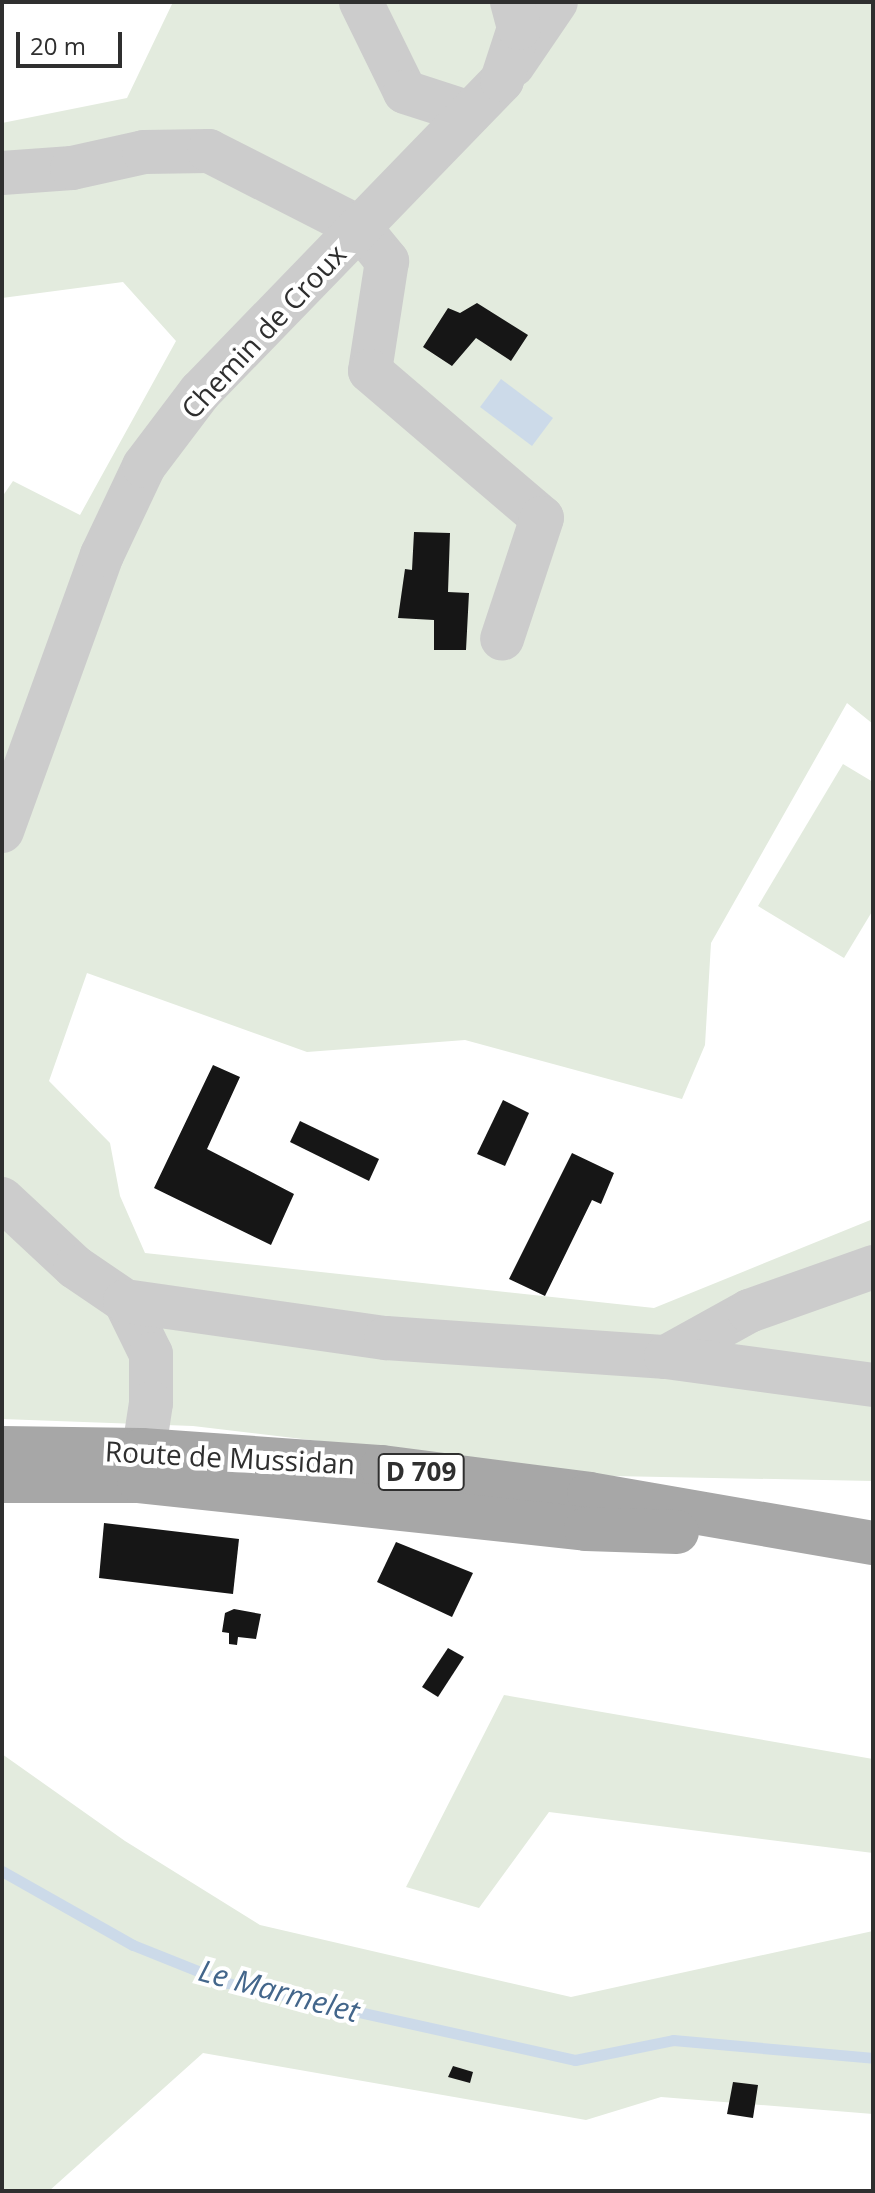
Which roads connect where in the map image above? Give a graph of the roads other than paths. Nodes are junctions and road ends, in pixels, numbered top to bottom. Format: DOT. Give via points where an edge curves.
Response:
graph roads {
  1 [pos="361,2"];
  2 [pos="512,2"];
  3 [pos="556,2"];
  4 [pos="502,80"];
  5 [pos="470,113"];
  6 [pos="2,173"];
  7 [pos="360,228"];
  8 [pos="502,639"];
  9 [pos="2,831"];
  10 [pos="2,1199"];
  11 [pos="873,1267"];
  12 [pos="125,1301"];
  13 [pos="666,1357"];
  14 [pos="873,1385"];
  15 [pos="2,1448"];
  16 [pos="141,1466"];
  17 [pos="2,1481"];
  18 [pos="854,1540"];
  1 -- 5 [label="street" via="405,92"];
  2 -- 4 [label="street, Chemin de Croux" via="519,28"];
  3 -- 4 [label="street"];
  4 -- 5 [label="street, Chemin de Croux"];
  5 -- 7 [label="street, Chemin de Croux"];
  6 -- 7 [label="street" via="72,168 144,152 209,151"];
  7 -- 8 [label="street" via="387,261 370,371 542,518"];
  7 -- 9 [label="street, Chemin de Croux" via="200,392 144,466 102,555"];
  10 -- 12 [label="street" via="75,1267"];
  11 -- 13 [label="street" via="749,1311"];
  12 -- 13 [label="street" via="386,1338"];
  12 -- 16 [label="street" via="151,1354"];
  13 -- 14 [label="street"];
  15 -- 16 [label="main road, Route de Mussidan / D 709"];
  16 -- 17 [label="main road, Route de Mussidan / D 709"];
  16 -- 18 [label="main road, Route de Mussidan / D 709" via="586,1529"];
}
